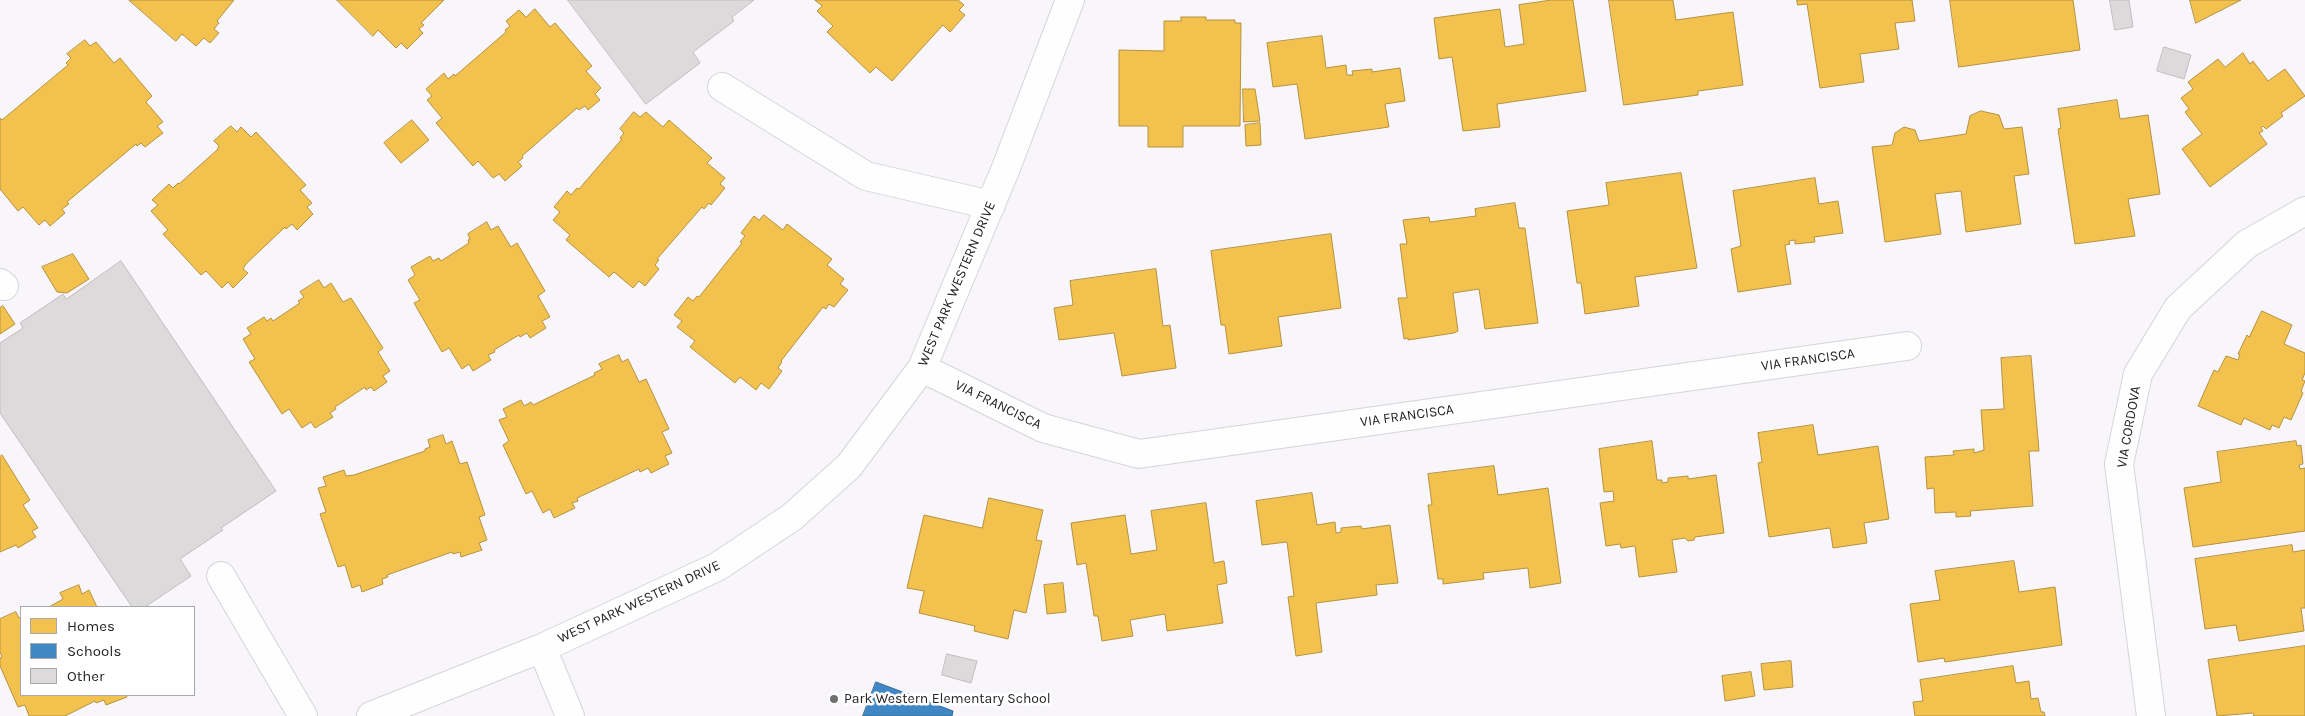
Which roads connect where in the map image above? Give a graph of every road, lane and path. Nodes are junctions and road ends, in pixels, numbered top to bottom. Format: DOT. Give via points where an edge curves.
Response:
graph roads {
  1 [pos="1070,0"];
  2 [pos="722,88"];
  3 [pos="991,205"];
  4 [pos="2305,211"];
  5 [pos="1906,346"];
  6 [pos="922,368"];
  7 [pos="221,576"];
  8 [pos="542,648"];
  9 [pos="303,716"];
  10 [pos="371,716"];
  11 [pos="570,716"];
  12 [pos="2151,716"];
  1 -- 3 [label="street, WEST PARK WESTERN DRIVE"];
  2 -- 3 [label="street" via="866,176"];
  3 -- 6 [label="street, WEST PARK WESTERN DRIVE"];
  4 -- 12 [label="street, VIA CORDOVA" via="2246,244 2178,308 2138,374 2119,464"];
  5 -- 6 [label="street, VIA FRANCISCA" via="1139,454 1043,428"];
  6 -- 8 [label="street, WEST PARK WESTERN DRIVE" via="849,466 792,517 717,567"];
  7 -- 9 [label="street"];
  8 -- 10 [label="street, WEST PARK WESTERN DRIVE"];
  8 -- 11 [label="street"];
}
